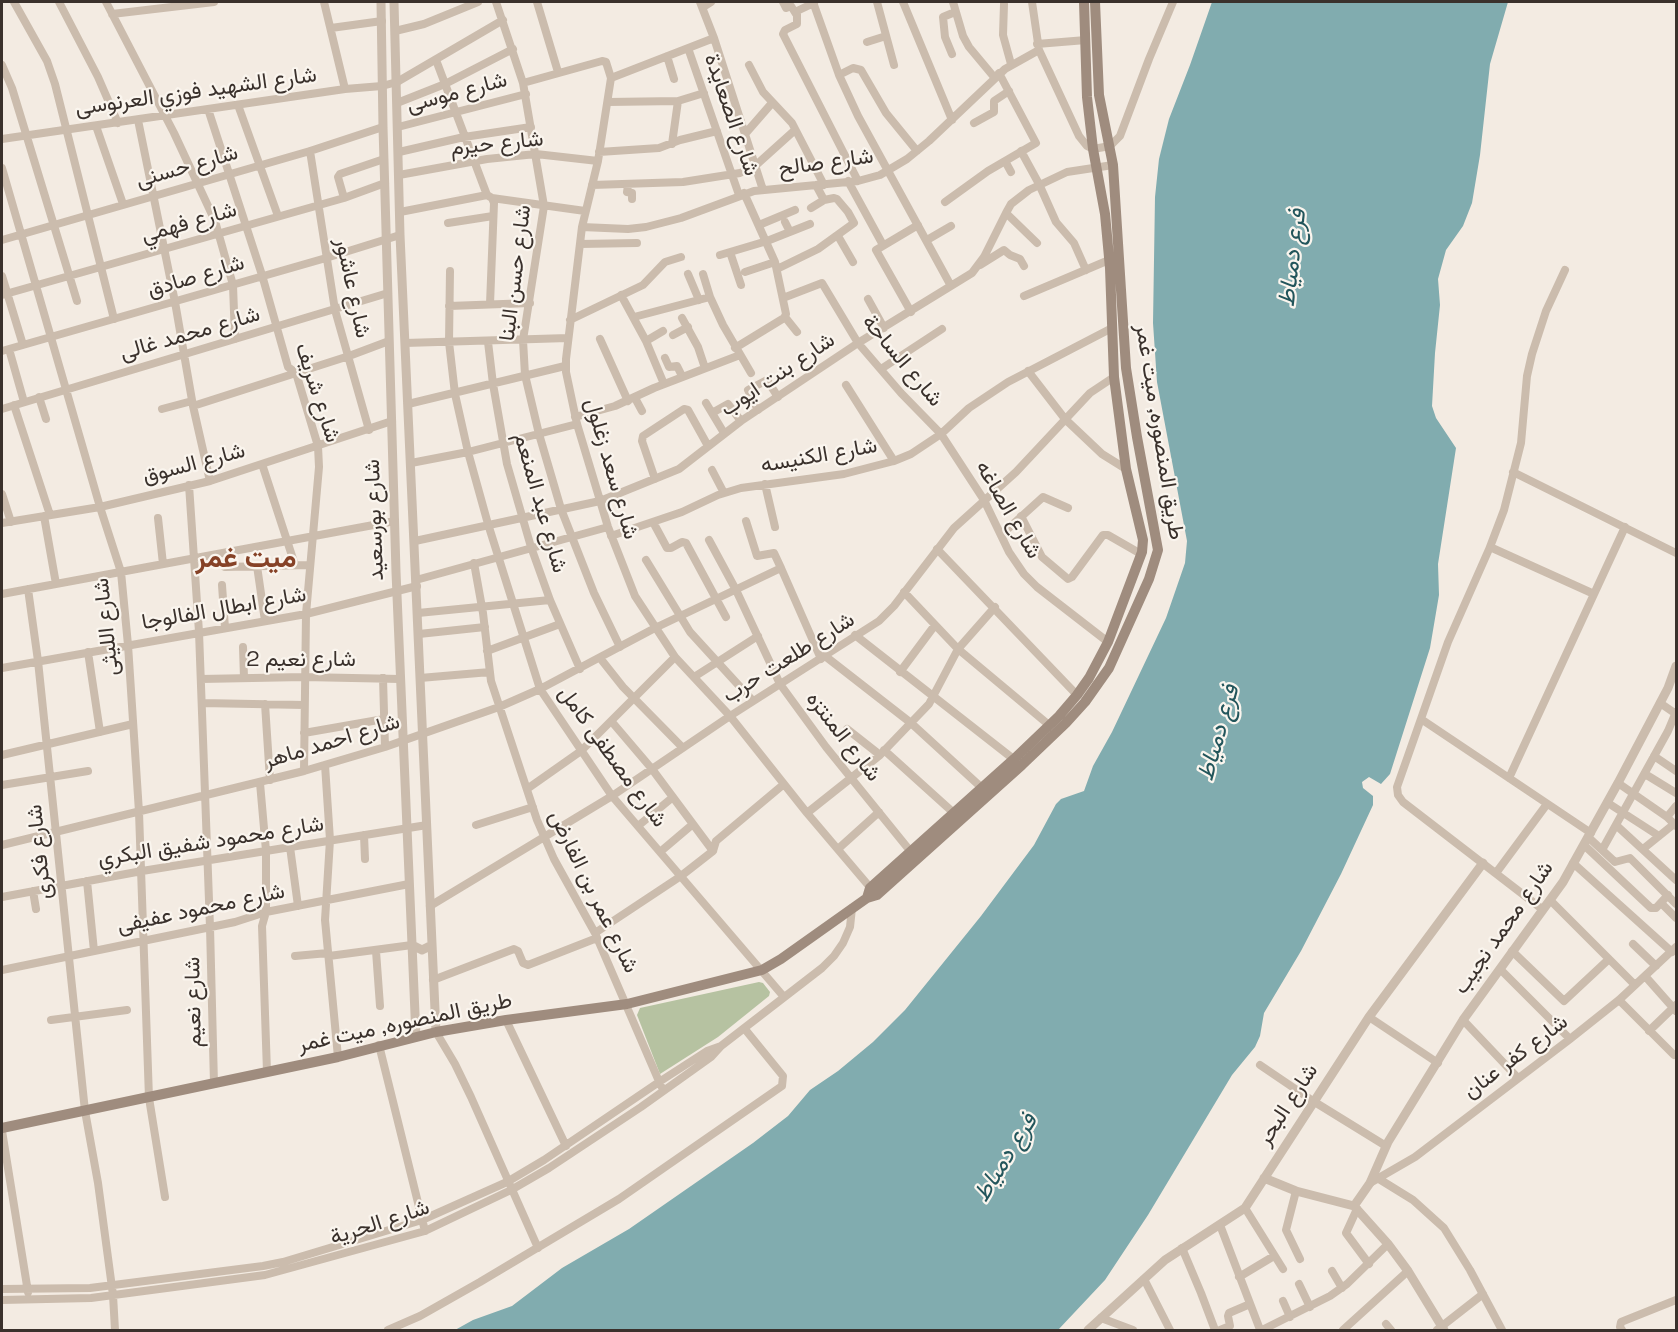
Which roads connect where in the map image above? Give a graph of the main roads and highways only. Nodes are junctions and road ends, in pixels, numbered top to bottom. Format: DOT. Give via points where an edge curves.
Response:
graph roads {
  1 [pos="1084,2"];
  2 [pos="1095,2"];
  3 [pos="1018,762"];
  4 [pos="958,816"];
  5 [pos="871,894"];
  6 [pos="2,1130"];
  1 -- 3 [label="main road, طريق المنصوره, ميت غمر" via="1087,97 1105,214 1114,377 1126,469 1143,540 1108,642 1089,678"];
  2 -- 3 [label="main road, طريق المنصوره, ميت غمر" via="1099,95 1113,165 1126,368 1158,542 1157,557 1119,649 1098,686 1076,713"];
  3 -- 4 [label="main road, طريق المنصوره, ميت غمر"];
  3 -- 4 [label="main road, طريق المنصوره, ميت غمر" via="982,788"];
  4 -- 5 [label="main road, طريق المنصوره, ميت غمر"];
  4 -- 5 [label="main road, طريق المنصوره, ميت غمر" via="911,852"];
  5 -- 6 [label="main road, طريق المنصوره, ميت غمر" via="762,970 627,1004 416,1036 338,1057"];
}
